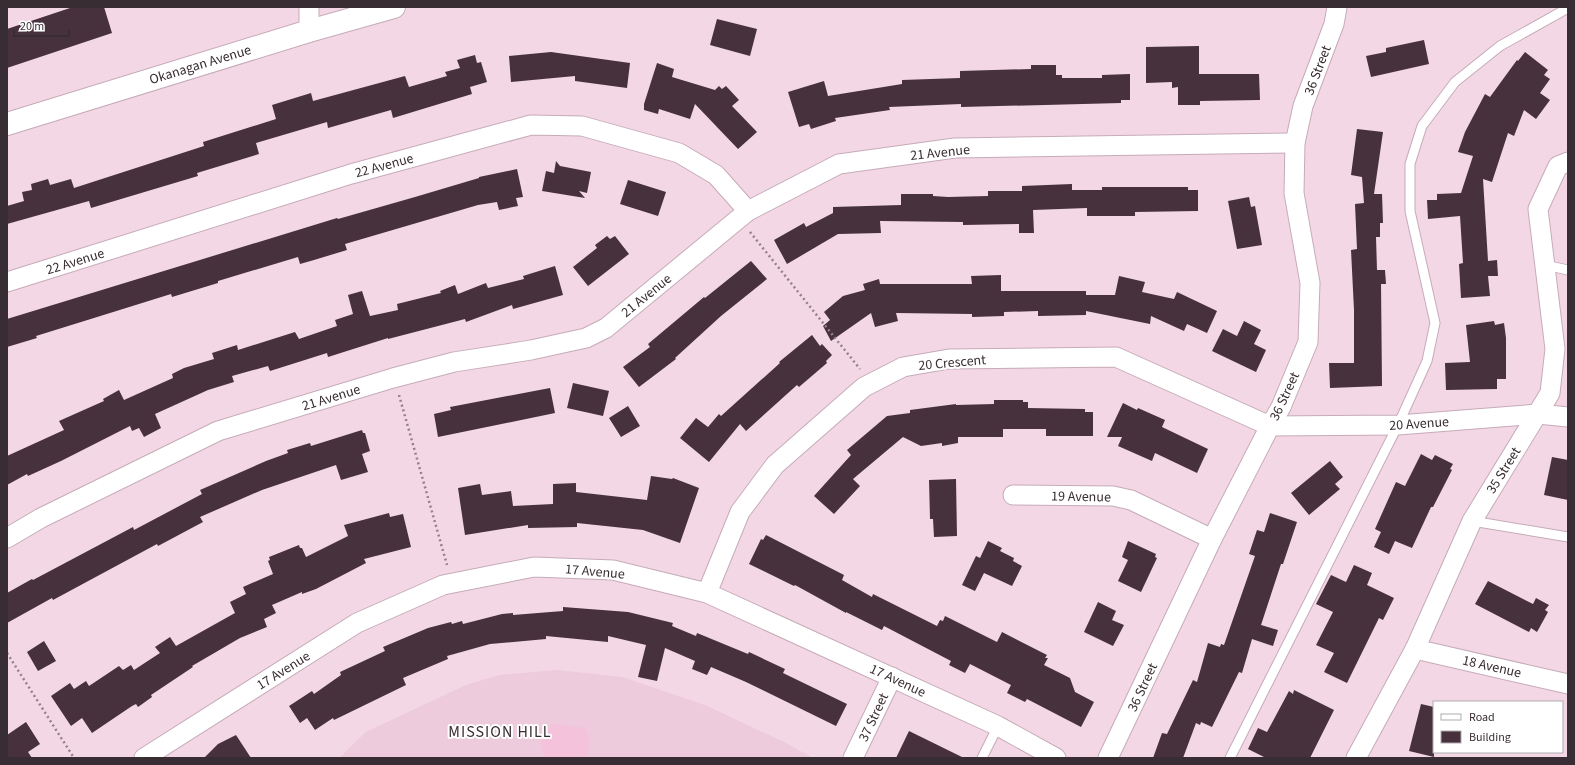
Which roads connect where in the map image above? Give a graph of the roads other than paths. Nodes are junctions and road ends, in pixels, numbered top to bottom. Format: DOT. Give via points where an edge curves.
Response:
graph roads {
  1 [pos="309,7"];
  2 [pos="394,7"];
  3 [pos="1337,7"];
  4 [pos="1568,8"];
  5 [pos="309,31"];
  6 [pos="7,124"];
  7 [pos="1295,143"];
  8 [pos="1563,164"];
  9 [pos="744,215"];
  10 [pos="1545,265"];
  11 [pos="1568,270"];
  12 [pos="7,282"];
  13 [pos="1538,414"];
  14 [pos="1568,417"];
  15 [pos="1398,425"];
  16 [pos="1270,426"];
  17 [pos="1013,496"];
  18 [pos="1472,521"];
  19 [pos="1568,537"];
  20 [pos="7,538"];
  21 [pos="1212,539"];
  22 [pos="707,593"];
  23 [pos="1415,649"];
  24 [pos="892,677"];
  25 [pos="1568,684"];
  26 [pos="998,726"];
  27 [pos="1360,757"];
  28 [pos="144,758"];
  29 [pos="853,758"];
  30 [pos="982,758"];
  31 [pos="1056,758"];
  32 [pos="1108,758"];
  33 [pos="1230,758"];
  1 -- 5 [label="street"];
  2 -- 5 [label="street, Okanagan Avenue"];
  3 -- 7 [label="street, 36 Street" via="1334,24 1303,106"];
  4 -- 15 [label="lane" via="1500,46 1455,82 1422,126 1410,164 1410,211 1435,323 1427,361"];
  5 -- 6 [label="street, Okanagan Avenue"];
  7 -- 9 [label="street, 21 Avenue" via="955,148 839,164"];
  7 -- 16 [label="street, 36 Street" via="1294,193 1310,282 1308,342 1281,407"];
  8 -- 10 [label="street, 35 Street" via="1538,209"];
  9 -- 12 [label="street, 22 Avenue" via="716,175 679,153 582,126 531,125 351,174"];
  9 -- 20 [label="street, 21 Avenue" via="606,328 586,338 454,362 218,431 41,518"];
  10 -- 11 [label="lane"];
  10 -- 13 [label="street, 35 Street" via="1555,349 1550,392"];
  13 -- 14 [label="street, 20 Avenue"];
  13 -- 15 [label="street, 20 Avenue"];
  13 -- 18 [label="street, 35 Street"];
  15 -- 16 [label="street, 20 Avenue"];
  15 -- 33 [label="lane"];
  16 -- 21 [label="street, 36 Street"];
  16 -- 22 [label="street, 20 Crescent" via="1116,357 949,359 903,367 864,387 775,466 740,512"];
  17 -- 21 [label="street, 19 Avenue" via="1113,496 1131,500"];
  18 -- 19 [label="lane"];
  18 -- 23 [label="street, 35 Street"];
  21 -- 32 [label="street, 36 Street"];
  22 -- 24 [label="street, 17 Avenue"];
  22 -- 28 [label="street, 17 Avenue" via="613,570 542,567 443,585 357,623"];
  23 -- 25 [label="street, 18 Avenue"];
  23 -- 27 [label="street, 35 Street"];
  24 -- 26 [label="street, 17 Avenue"];
  24 -- 29 [label="street, 37 Street"];
  26 -- 30 [label="lane"];
  26 -- 31 [label="street, 17 Avenue"];
}
